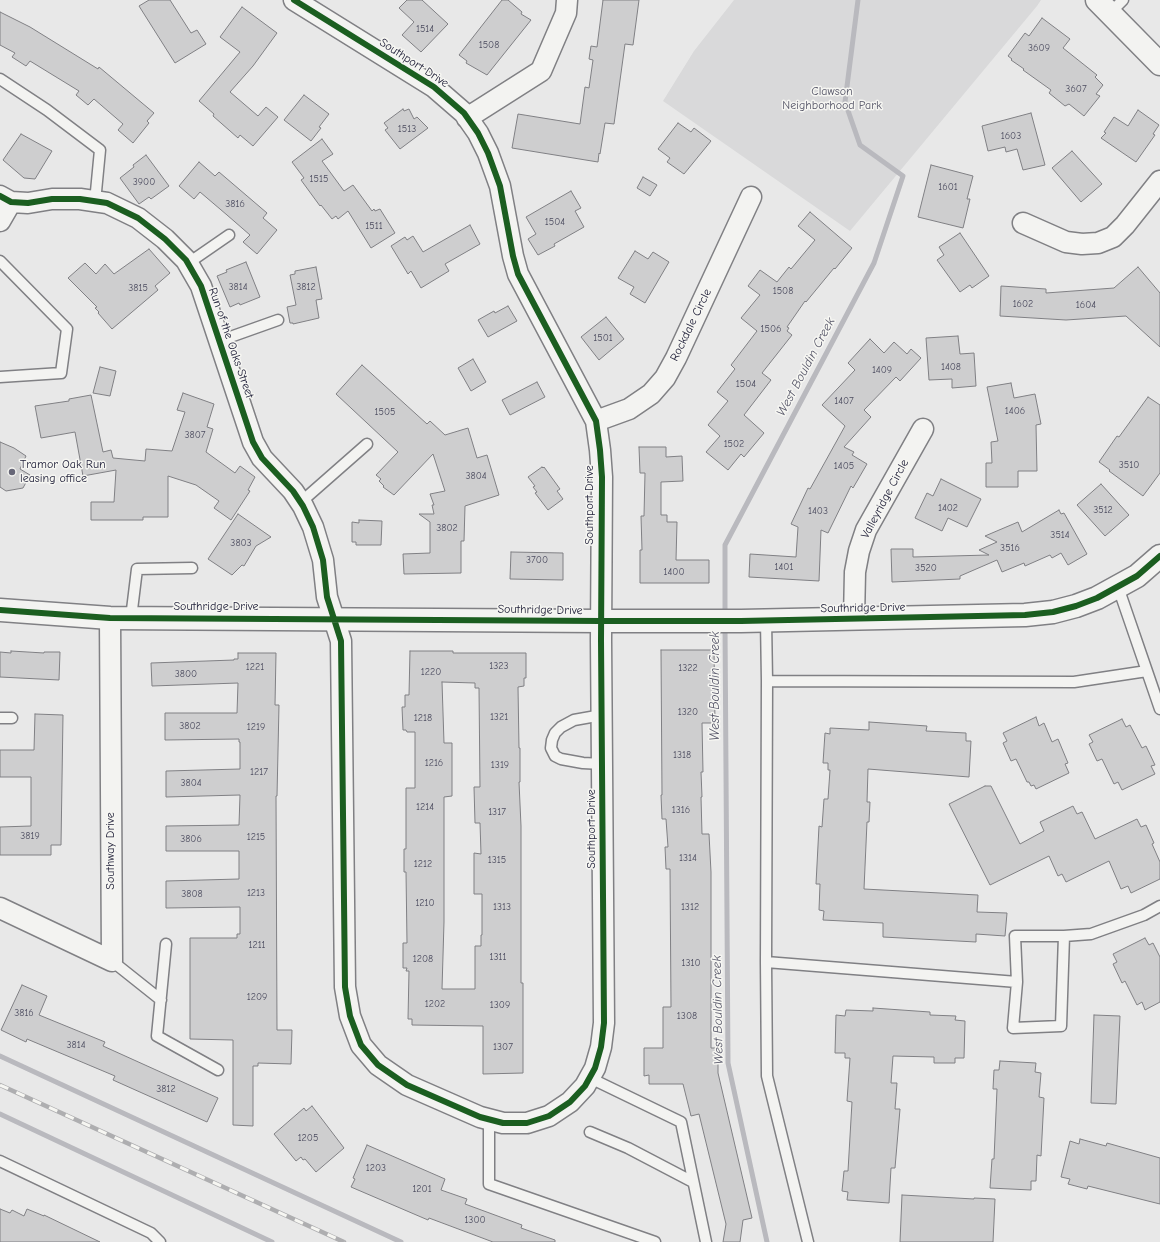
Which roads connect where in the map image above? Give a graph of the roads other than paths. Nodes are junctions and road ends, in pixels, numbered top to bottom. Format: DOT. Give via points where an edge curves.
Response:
graph roads {
  1 [pos="294,0"];
  2 [pos="567,0"];
  3 [pos="1110,4"];
  4 [pos="1157,57"];
  5 [pos="0,79"];
  6 [pos="467,118"];
  7 [pos="1160,181"];
  8 [pos="751,197"];
  9 [pos="6,199"];
  10 [pos="95,202"];
  11 [pos="0,221"];
  12 [pos="1023,223"];
  13 [pos="229,235"];
  14 [pos="0,261"];
  15 [pos="188,264"];
  16 [pos="278,320"];
  17 [pos="219,341"];
  18 [pos="0,377"];
  19 [pos="596,421"];
  20 [pos="923,430"];
  21 [pos="367,444"];
  22 [pos="301,502"];
  23 [pos="1160,556"];
  24 [pos="192,568"];
  25 [pos="1118,587"];
  26 [pos="0,610"];
  27 [pos="121,618"];
  28 [pos="334,619"];
  29 [pos="854,619"];
  30 [pos="766,620"];
  31 [pos="601,621"];
  32 [pos="1147,671"];
  33 [pos="767,681"];
  34 [pos="1160,709"];
  35 [pos="602,715"];
  36 [pos="0,718"];
  37 [pos="12,718"];
  38 [pos="602,764"];
  39 [pos="1160,906"];
  40 [pos="0,908"];
  41 [pos="1064,936"];
  42 [pos="166,944"];
  43 [pos="112,961"];
  44 [pos="766,962"];
  45 [pos="1017,982"];
  46 [pos="161,1000"];
  47 [pos="218,1070"];
  48 [pos="590,1078"];
  49 [pos="489,1119"];
  50 [pos="590,1132"];
  51 [pos="0,1162"];
  52 [pos="693,1182"];
  53 [pos="160,1242"];
  54 [pos="655,1242"];
  55 [pos="706,1242"];
  56 [pos="808,1242"];
  1 -- 6 [label="street, Southport Drive" via="434,87"];
  2 -- 6 [label="street" via="566,13 541,71"];
  3 -- 4 [label="street"];
  5 -- 10 [label="lane" via="100,150"];
  6 -- 19 [label="street, Southport Drive" via="478,133 500,186 518,274"];
  7 -- 12 [label="street" via="1125,225 1113,237 1098,243 1066,242"];
  8 -- 19 [label="street, Rockdale Circle" via="665,378 651,394 629,409"];
  9 -- 10 [label="street, Run of the Oaks Street" via="28,203 52,199"];
  9 -- 11 [label="street"];
  10 -- 15 [label="street, Run of the Oaks Street" via="107,204 138,218 165,239"];
  13 -- 15 [label="lane"];
  14 -- 18 [label="lane" via="67,329 61,373"];
  15 -- 17 [label="street, Run of the Oaks Street" via="201,286"];
  16 -- 17 [label="lane"];
  17 -- 22 [label="street, Run of the Oaks Street" via="253,442 262,458"];
  19 -- 31 [label="street, Southport Drive" via="602,477"];
  20 -- 29 [label="street, Valleyridge Circle" via="866,530 855,572"];
  21 -- 22 [label="lane"];
  22 -- 28 [label="street, Run of the Oaks Street" via="320,549 327,597"];
  23 -- 25 [label="street, Southridge Drive" via="1137,576"];
  24 -- 27 [label="lane" via="137,569"];
  25 -- 29 [label="street, Southridge Drive" via="1076,606 1053,612 1026,615"];
  25 -- 32 [label="lane"];
  26 -- 27 [label="street, Southridge Drive"];
  27 -- 28 [label="street, Southridge Drive"];
  27 -- 43 [label="street, Southway Drive"];
  28 -- 31 [label="street, Southridge Drive"];
  28 -- 49 [label="street, Southport Drive" via="341,641 345,987 350,1016 361,1045 378,1065 407,1085"];
  29 -- 30 [label="street, Southridge Drive"];
  30 -- 31 [label="street, Southridge Drive"];
  30 -- 33 [label="lane"];
  31 -- 35 [label="street, Southport Drive"];
  32 -- 33 [label="lane" via="1074,682"];
  32 -- 34 [label="lane"];
  33 -- 44 [label="lane"];
  35 -- 38 [label="street, Southport Drive"];
  35 -- 38 [label="lane" via="574,720 561,727 555,733 551,748 555,756 561,759"];
  36 -- 37 [label="lane"];
  38 -- 48 [label="street, Southport Drive" via="604,1023 601,1047"];
  39 -- 41 [label="lane" via="1144,915 1091,934"];
  40 -- 43 [label="street"];
  41 -- 45 [label="lane" via="1015,936"];
  41 -- 45 [label="lane" via="1061,1026 1013,1028"];
  42 -- 46 [label="lane"];
  43 -- 46 [label="lane"];
  44 -- 45 [label="lane"];
  44 -- 56 [label="lane" via="767,1076"];
  46 -- 47 [label="lane" via="157,1036"];
  48 -- 49 [label="street, Southport Drive" via="570,1102 549,1116 527,1123 503,1123"];
  48 -- 52 [label="lane" via="681,1122"];
  49 -- 54 [label="lane" via="489,1184"];
  50 -- 52 [label="lane" via="628,1148"];
  51 -- 53 [label="lane" via="151,1232"];
  52 -- 55 [label="lane"];
}
